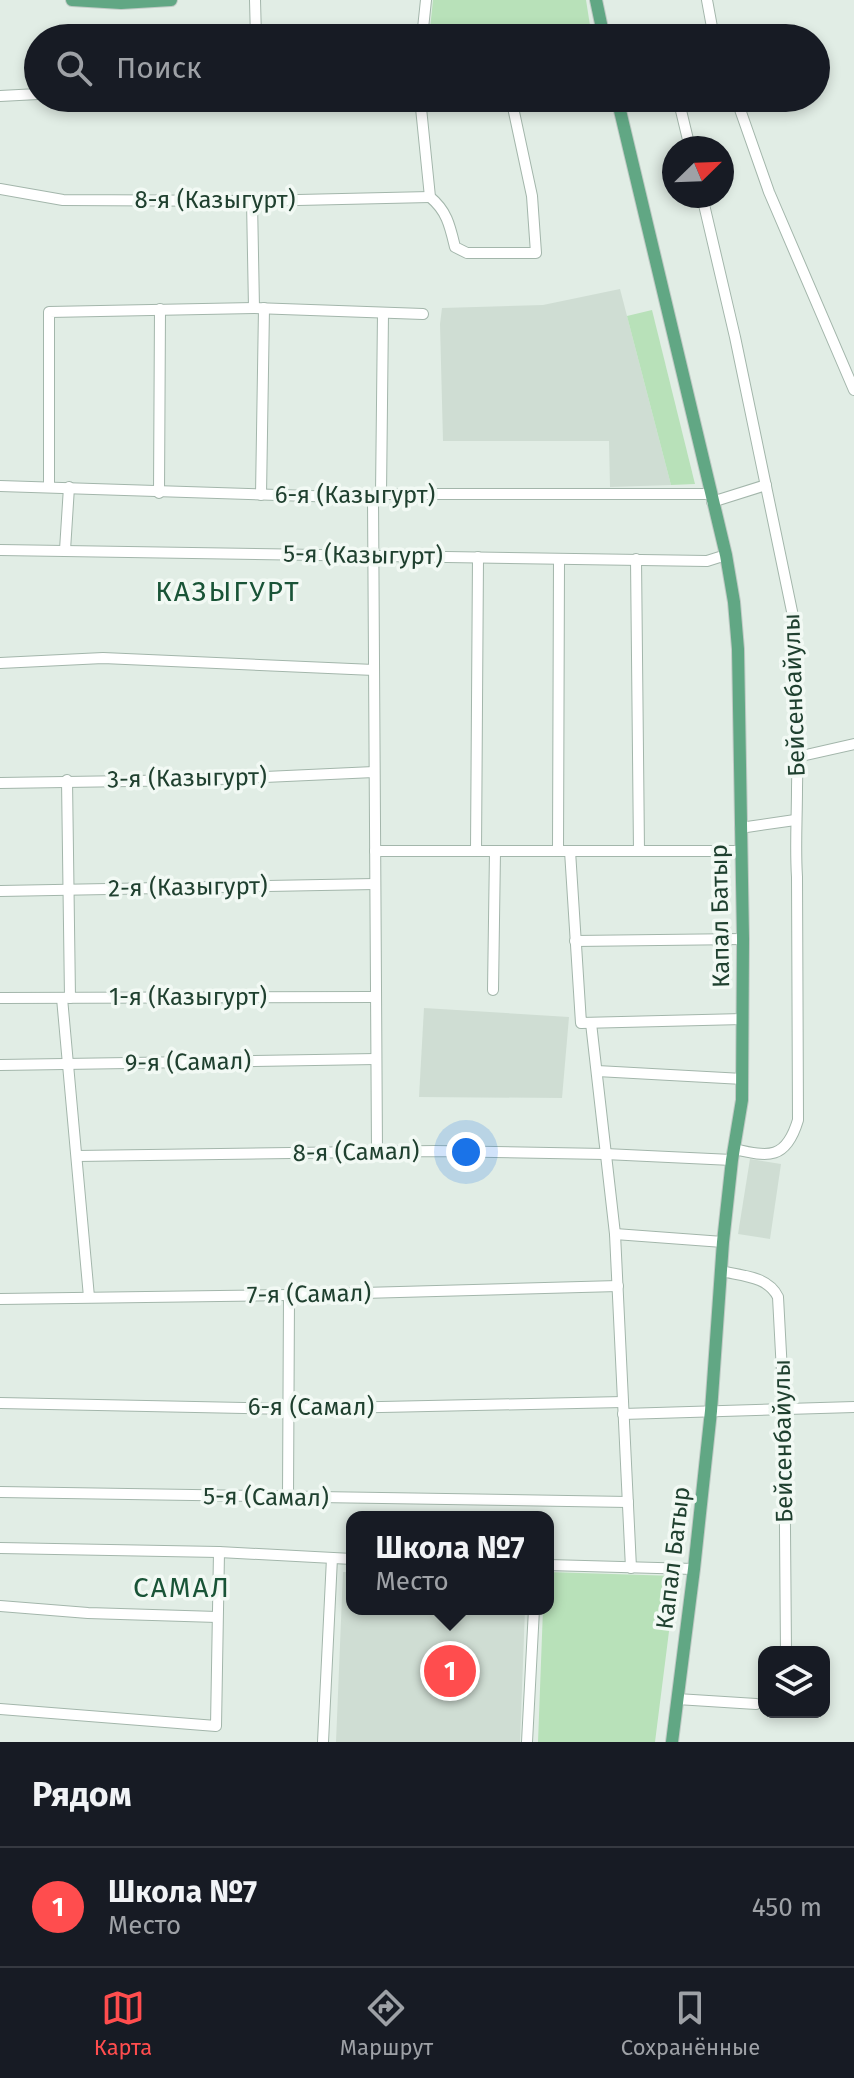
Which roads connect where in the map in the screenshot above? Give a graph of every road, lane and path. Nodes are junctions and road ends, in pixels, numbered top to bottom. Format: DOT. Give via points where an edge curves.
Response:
graph roads {
  1 [pos="72,0"];
  2 [pos="171,0"];
  3 [pos="255,0"];
  4 [pos="426,0"];
  5 [pos="596,0"];
  6 [pos="707,0"];
  7 [pos="256,24"];
  8 [pos="423,24"];
  9 [pos="601,24"];
  10 [pos="711,24"];
  11 [pos="24,95"];
  12 [pos="0,96"];
  13 [pos="421,112"];
  14 [pos="514,112"];
  15 [pos="620,112"];
  16 [pos="681,112"];
  17 [pos="741,112"];
  18 [pos="687,136"];
  19 [pos="0,189"];
  20 [pos="430,197"];
  21 [pos="252,201"];
  22 [pos="705,208"];
  23 [pos="259,308"];
  24 [pos="160,309"];
  25 [pos="383,313"];
  26 [pos="423,314"];
  27 [pos="854,390"];
  28 [pos="766,485"];
  29 [pos="0,486"];
  30 [pos="49,486"];
  31 [pos="69,487"];
  32 [pos="159,493"];
  33 [pos="261,495"];
  34 [pos="377,496"];
  35 [pos="711,498"];
  36 [pos="0,550"];
  37 [pos="65,550"];
  38 [pos="726,555"];
  39 [pos="373,556"];
  40 [pos="478,557"];
  41 [pos="559,559"];
  42 [pos="636,559"];
  43 [pos="0,663"];
  44 [pos="374,670"];
  45 [pos="854,744"];
  46 [pos="797,757"];
  47 [pos="374,772"];
  48 [pos="67,780"];
  49 [pos="0,783"];
  50 [pos="795,820"];
  51 [pos="740,828"];
  52 [pos="375,851"];
  53 [pos="476,851"];
  54 [pos="495,851"];
  55 [pos="564,851"];
  56 [pos="639,851"];
  57 [pos="740,851"];
  58 [pos="375,884"];
  59 [pos="68,889"];
  60 [pos="0,891"];
  61 [pos="743,939"];
  62 [pos="575,941"];
  63 [pos="493,990"];
  64 [pos="376,997"];
  65 [pos="0,998"];
  66 [pos="66,998"];
  67 [pos="743,1019"];
  68 [pos="586,1023"];
  69 [pos="376,1059"];
  70 [pos="0,1065"];
  71 [pos="68,1065"];
  72 [pos="597,1071"];
  73 [pos="743,1079"];
  74 [pos="377,1151"];
  75 [pos="605,1154"];
  76 [pos="733,1155"];
  77 [pos="77,1156"];
  78 [pos="615,1234"];
  79 [pos="723,1242"];
  80 [pos="721,1271"];
  81 [pos="618,1286"];
  82 [pos="289,1295"];
  83 [pos="89,1297"];
  84 [pos="0,1299"];
  85 [pos="623,1402"];
  86 [pos="0,1403"];
  87 [pos="854,1407"];
  88 [pos="288,1409"];
  89 [pos="784,1410"];
  90 [pos="711,1411"];
  91 [pos="623,1414"];
  92 [pos="0,1492"];
  93 [pos="288,1497"];
  94 [pos="628,1502"];
  95 [pos="0,1548"];
  96 [pos="219,1552"];
  97 [pos="332,1558"];
  98 [pos="346,1559"];
  99 [pos="554,1565"];
  100 [pos="631,1568"];
  101 [pos="694,1569"];
  102 [pos="0,1606"];
  103 [pos="534,1615"];
  104 [pos="217,1617"];
  105 [pos="786,1646"];
  106 [pos="677,1699"];
  107 [pos="756,1704"];
  108 [pos="0,1709"];
  109 [pos="323,1742"];
  110 [pos="527,1742"];
  111 [pos="672,1742"];
  1 -- 2 [label="main road"];
  3 -- 7 [label="street"];
  4 -- 8 [label="street"];
  5 -- 9 [label="main road"];
  6 -- 10 [label="street"];
  11 -- 12 [label="street"];
  13 -- 20 [label="street"];
  14 -- 20 [label="street" via="532,196 536,253 467,253 455,247 449,220"];
  15 -- 35 [label="main road, Капал Батыр"];
  16 -- 18 [label="street"];
  17 -- 27 [label="street" via="769,192"];
  19 -- 21 [label="street, 8-я (Казыгурт)" via="63,200"];
  20 -- 21 [label="street, 8-я (Казыгурт)"];
  21 -- 23 [label="street"];
  22 -- 28 [label="street, Бейсенбайулы"];
  23 -- 24 [label="street"];
  23 -- 25 [label="street"];
  23 -- 33 [label="street"];
  24 -- 30 [label="street" via="49,312"];
  24 -- 32 [label="street"];
  25 -- 26 [label="street"];
  25 -- 34 [label="street"];
  28 -- 35 [label="street, 6-я (Казыгурт)"];
  28 -- 46 [label="street, Бейсенбайулы" via="794,621"];
  29 -- 30 [label="street, 6-я (Казыгурт)"];
  30 -- 31 [label="street, 6-я (Казыгурт)"];
  31 -- 32 [label="street, 6-я (Казыгурт)"];
  31 -- 37 [label="street"];
  32 -- 33 [label="street, 6-я (Казыгурт)"];
  33 -- 34 [label="street, 6-я (Казыгурт)"];
  34 -- 35 [label="street, 6-я (Казыгурт)"];
  34 -- 39 [label="street"];
  35 -- 38 [label="main road, Капал Батыр"];
  36 -- 37 [label="street, 5-я (Казыгурт)"];
  37 -- 39 [label="street, 5-я (Казыгурт)"];
  38 -- 42 [label="street, 5-я (Казыгурт)" via="707,561"];
  38 -- 51 [label="main road, Капал Батыр" via="738,649"];
  39 -- 40 [label="street, 5-я (Казыгурт)"];
  39 -- 44 [label="street"];
  40 -- 41 [label="street, 5-я (Казыгурт)"];
  40 -- 53 [label="street"];
  41 -- 42 [label="street, 5-я (Казыгурт)"];
  41 -- 55 [label="street"];
  42 -- 56 [label="street"];
  43 -- 44 [label="street" via="103,658"];
  44 -- 47 [label="street"];
  45 -- 46 [label="street"];
  46 -- 50 [label="street, Бейсенбайулы"];
  47 -- 48 [label="street, 3-я (Казыгурт)"];
  47 -- 52 [label="street"];
  48 -- 49 [label="street, 3-я (Казыгурт)"];
  48 -- 59 [label="street"];
  50 -- 51 [label="street"];
  50 -- 76 [label="street, Бейсенбайулы" via="798,1120 792,1139 780,1150 764,1156"];
  51 -- 57 [label="main road, Капал Батыр"];
  52 -- 53 [label="street"];
  52 -- 58 [label="street"];
  53 -- 54 [label="street"];
  54 -- 55 [label="street"];
  54 -- 63 [label="street"];
  55 -- 56 [label="street"];
  55 -- 62 [label="street"];
  56 -- 57 [label="street"];
  57 -- 61 [label="main road, Капал Батыр"];
  58 -- 59 [label="street, 2-я (Казыгурт)"];
  58 -- 64 [label="street"];
  59 -- 60 [label="street, 2-я (Казыгурт)"];
  59 -- 66 [label="street"];
  61 -- 62 [label="street"];
  61 -- 67 [label="main road, Капал Батыр"];
  62 -- 68 [label="street"];
  64 -- 66 [label="street, 1-я (Казыгурт)"];
  64 -- 69 [label="street"];
  65 -- 66 [label="street, 1-я (Казыгурт)"];
  66 -- 71 [label="street"];
  67 -- 68 [label="street"];
  67 -- 73 [label="main road, Капал Батыр"];
  68 -- 72 [label="street"];
  69 -- 71 [label="street, 9-я (Самал)"];
  69 -- 74 [label="street"];
  70 -- 71 [label="street, 9-я (Самал)"];
  71 -- 77 [label="street"];
  72 -- 73 [label="street"];
  72 -- 75 [label="street"];
  73 -- 76 [label="main road, Капал Батыр"];
  74 -- 75 [label="street, 8-я (Самал)"];
  74 -- 77 [label="street, 8-я (Самал)"];
  75 -- 76 [label="street, 8-я (Самал)"];
  75 -- 78 [label="street"];
  76 -- 79 [label="main road, Капал Батыр"];
  77 -- 83 [label="street"];
  78 -- 79 [label="street"];
  78 -- 81 [label="street"];
  79 -- 80 [label="main road, Капал Батыр"];
  80 -- 89 [label="street, Бейсенбайулы" via="774,1287"];
  80 -- 90 [label="main road, Капал Батыр"];
  81 -- 82 [label="street, 7-я (Самал)"];
  81 -- 85 [label="street"];
  82 -- 83 [label="street, 7-я (Самал)"];
  82 -- 88 [label="street"];
  83 -- 84 [label="street, 7-я (Самал)"];
  85 -- 88 [label="street, 6-я (Самал)"];
  85 -- 91 [label="street"];
  86 -- 88 [label="street, 6-я (Самал)"];
  87 -- 89 [label="street"];
  88 -- 93 [label="street"];
  89 -- 90 [label="street"];
  89 -- 105 [label="street, Бейсенбайулы"];
  90 -- 91 [label="street"];
  90 -- 101 [label="main road, Капал Батыр"];
  91 -- 94 [label="street"];
  92 -- 93 [label="street, 5-я (Самал)"];
  93 -- 94 [label="street, 5-я (Самал)"];
  94 -- 100 [label="street"];
  95 -- 96 [label="street"];
  96 -- 97 [label="street"];
  96 -- 104 [label="street"];
  97 -- 98 [label="street"];
  97 -- 109 [label="street"];
  99 -- 100 [label="street"];
  100 -- 101 [label="street"];
  101 -- 106 [label="main road, Капал Батыр"];
  102 -- 104 [label="street"];
  103 -- 110 [label="street"];
  104 -- 108 [label="street" via="216,1726"];
  106 -- 107 [label="street"];
  106 -- 111 [label="main road, Капал Батыр"];
}
